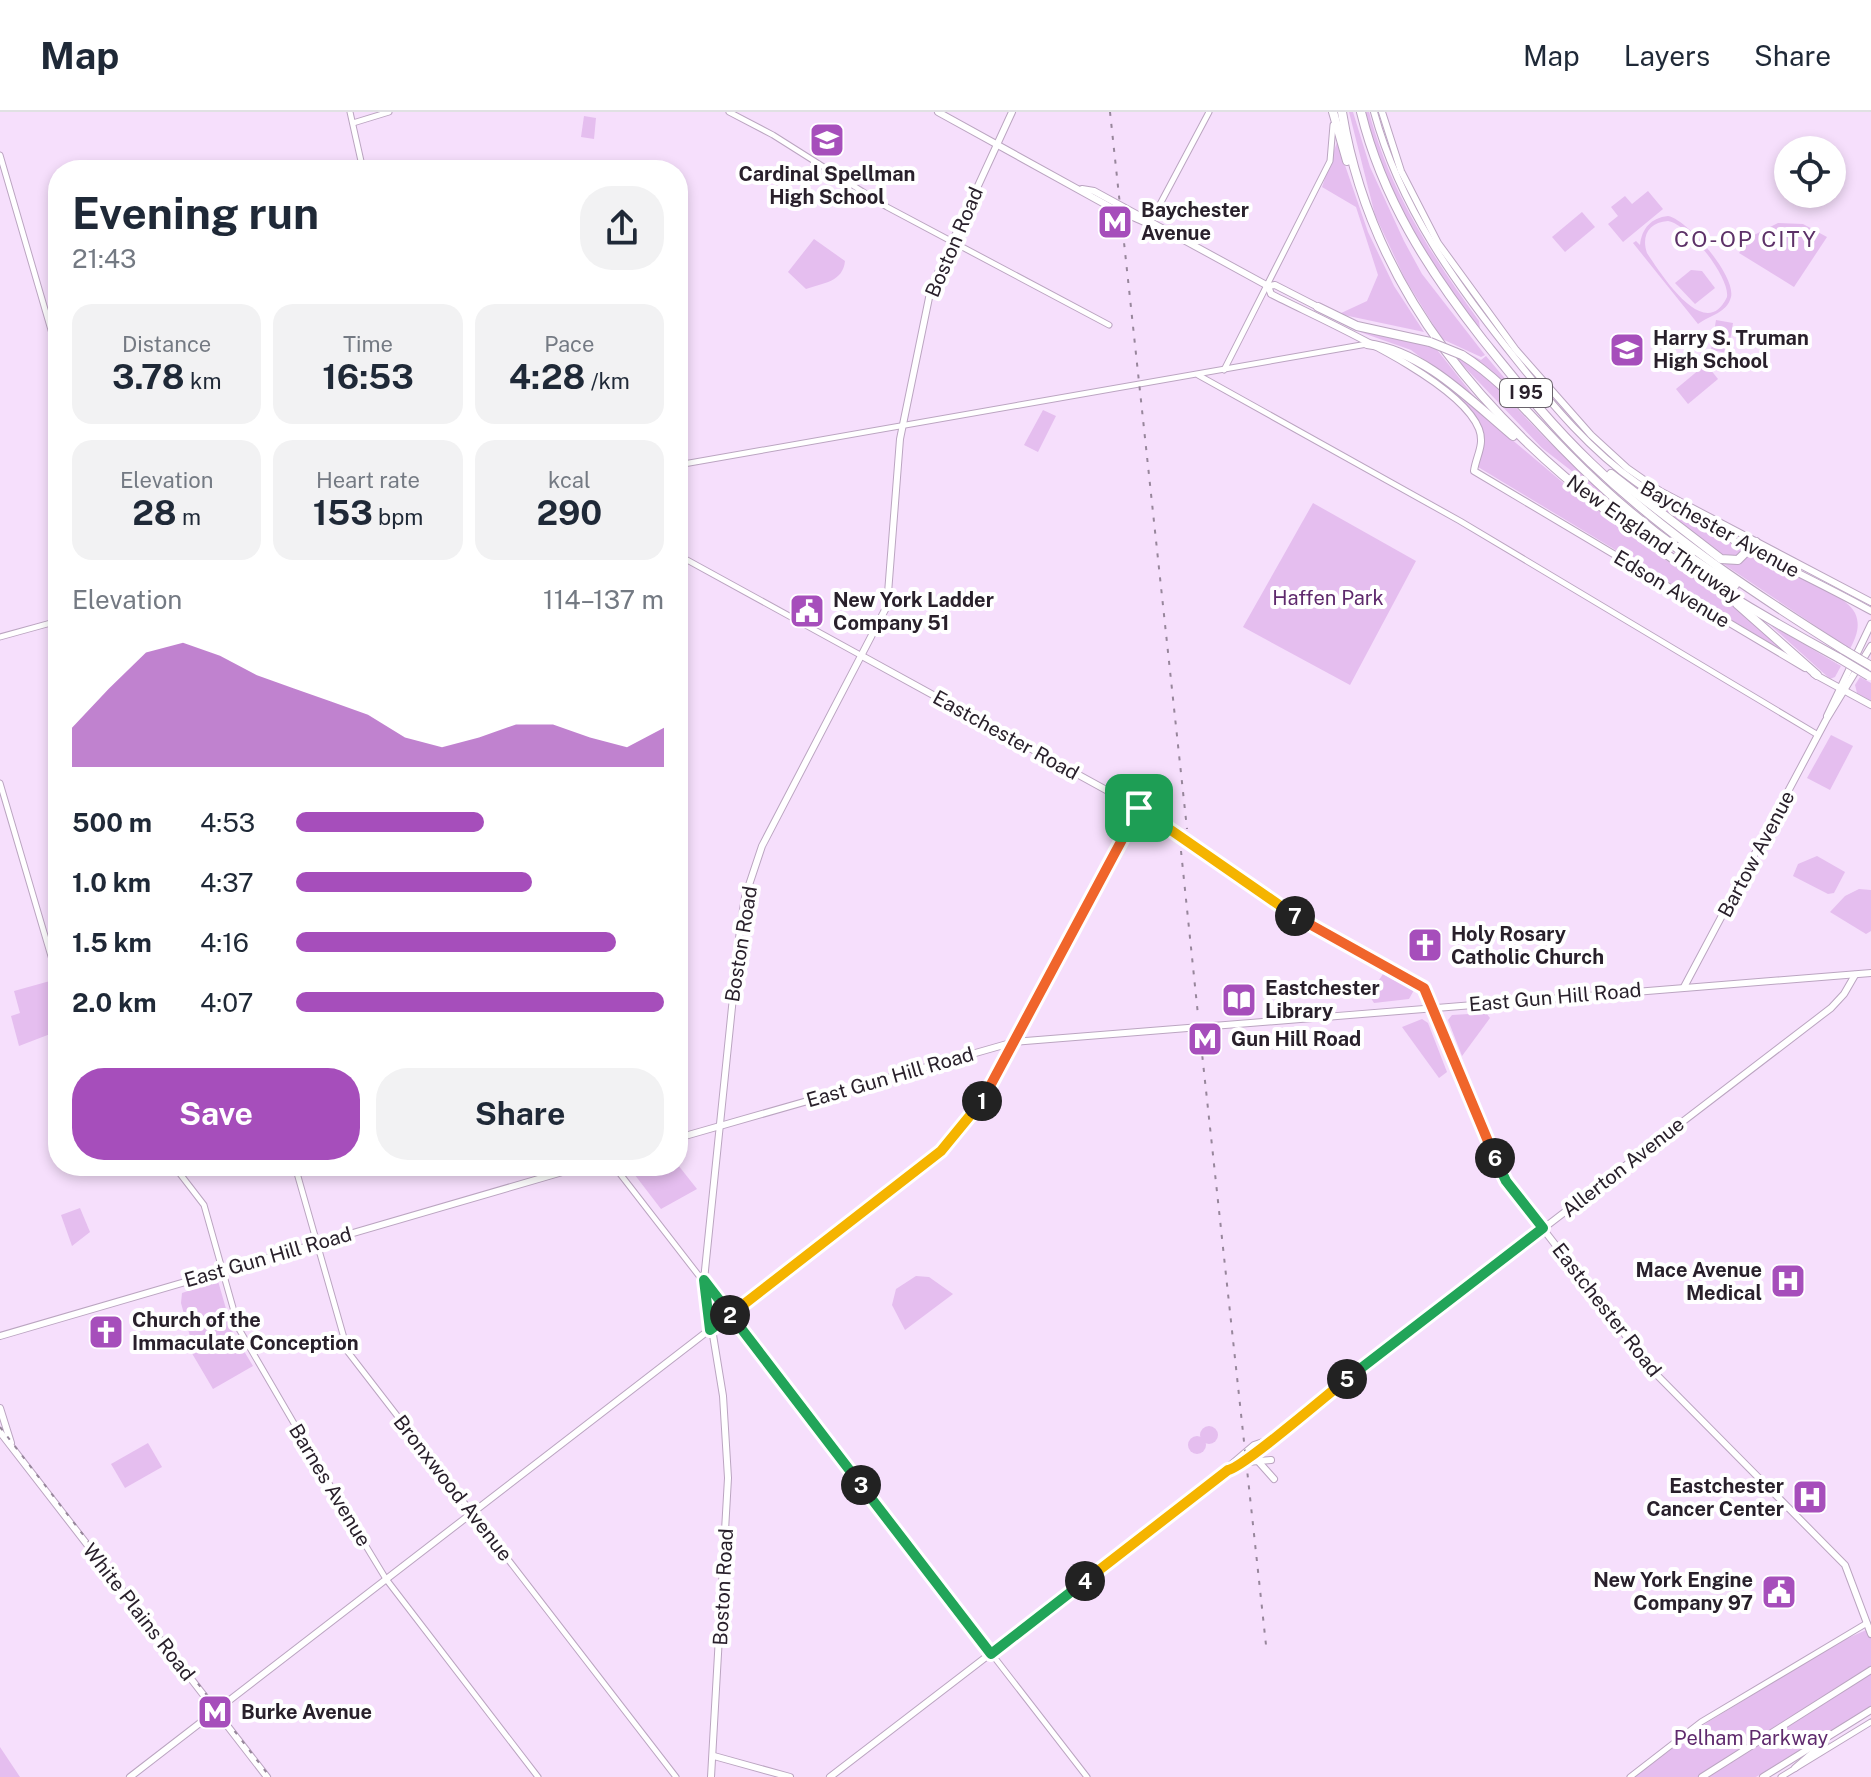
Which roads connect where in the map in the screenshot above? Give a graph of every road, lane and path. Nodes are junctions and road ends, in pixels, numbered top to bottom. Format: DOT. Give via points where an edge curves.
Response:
graph roads {
  1 [pos="350,112"];
  2 [pos="389,112"];
  3 [pos="729,112"];
  4 [pos="938,112"];
  5 [pos="1012,112"];
  6 [pos="1209,112"];
  7 [pos="1332,112"];
  8 [pos="1342,112"];
  9 [pos="1361,112"];
  10 [pos="1374,112"];
  11 [pos="1382,112"];
  12 [pos="353,123"];
  13 [pos="998,143"];
  14 [pos="0,155"];
  15 [pos="361,160"];
  16 [pos="1369,217"];
  17 [pos="1150,224"];
  18 [pos="952,242"];
  19 [pos="1268,286"];
  20 [pos="1318,307"];
  21 [pos="48,320"];
  22 [pos="1109,325"];
  23 [pos="1367,344"];
  24 [pos="1224,370"];
  25 [pos="1198,375"];
  26 [pos="902,426"];
  27 [pos="1575,448"];
  28 [pos="688,463"];
  29 [pos="1559,472"];
  30 [pos="1634,477"];
  31 [pos="1754,544"];
  32 [pos="688,560"];
  33 [pos="1692,569"];
  34 [pos="1871,602"];
  35 [pos="1774,607"];
  36 [pos="1871,611"];
  37 [pos="48,624"];
  38 [pos="1871,624"];
  39 [pos="0,637"];
  40 [pos="1871,646"];
  41 [pos="1841,654"];
  42 [pos="862,656"];
  43 [pos="1870,673"];
  44 [pos="1817,675"];
  45 [pos="1838,687"];
  46 [pos="1846,692"];
  47 [pos="1871,705"];
  48 [pos="1826,720"];
  49 [pos="1818,735"];
  50 [pos="0,783"];
  51 [pos="1139,808"];
  52 [pos="48,946"];
  53 [pos="1871,973"];
  54 [pos="1855,975"];
  55 [pos="1684,987"];
  56 [pos="1432,1007"];
  57 [pos="1014,1042"];
  58 [pos="719,1127"];
  59 [pos="688,1135"];
  60 [pos="182,1176"];
  61 [pos="298,1176"];
  62 [pos="548,1176"];
  63 [pos="622,1176"];
  64 [pos="1543,1228"];
  65 [pos="317,1243"];
  66 [pos="222,1271"];
  67 [pos="704,1280"];
  68 [pos="731,1314"];
  69 [pos="710,1330"];
  70 [pos="0,1336"];
  71 [pos="0,1408"];
  72 [pos="0,1432"];
  73 [pos="1269,1440"];
  74 [pos="12,1447"];
  75 [pos="1271,1460"];
  76 [pos="1258,1461"];
  77 [pos="1247,1462"];
  78 [pos="1228,1470"];
  79 [pos="1274,1479"];
  80 [pos="473,1513"];
  81 [pos="386,1579"];
  82 [pos="1867,1623"];
  83 [pos="1871,1634"];
  84 [pos="991,1654"];
  85 [pos="1871,1670"];
  86 [pos="1871,1710"];
  87 [pos="216,1711"];
  88 [pos="1871,1722"];
  89 [pos="1836,1732"];
  90 [pos="714,1756"];
  91 [pos="1795,1768"];
  92 [pos="130,1777"];
  93 [pos="267,1777"];
  94 [pos="538,1777"];
  95 [pos="676,1777"];
  96 [pos="711,1777"];
  97 [pos="790,1777"];
  98 [pos="830,1777"];
  99 [pos="1087,1777"];
  100 [pos="1630,1777"];
  101 [pos="1702,1777"];
  102 [pos="1763,1777"];
  103 [pos="1781,1777"];
  1 -- 12 [label="street"];
  2 -- 12 [label="street"];
  3 -- 18 [label="street"];
  4 -- 13 [label="main road"];
  5 -- 13 [label="main road, Boston Road"];
  6 -- 17 [label="street"];
  7 -- 16 [label="highway"];
  7 -- 19 [label="street" via="1333,154"];
  8 -- 16 [label="highway, New England Thruway / I 95"];
  9 -- 27 [label="highway, New England Thruway / I 95" via="1384,183 1418,249 1510,374"];
  10 -- 30 [label="main road, Baychester Avenue" via="1403,192 1447,268 1553,404"];
  11 -- 30 [label="main road, Baychester Avenue" via="1408,186 1451,263 1558,400"];
  12 -- 15 [label="street"];
  13 -- 17 [label="main road"];
  13 -- 18 [label="main road, Boston Road"];
  14 -- 21 [label="street"];
  16 -- 29 [label="highway, New England Thruway / I 95" via="1404,291 1445,353 1493,410"];
  17 -- 19 [label="main road"];
  18 -- 22 [label="street"];
  18 -- 26 [label="main road, Boston Road" via="931,288"];
  19 -- 20 [label="main road"];
  19 -- 23 [label="main road" via="1271,294"];
  19 -- 24 [label="street"];
  20 -- 35 [label="highway, bridge" via="1357,326 1430,342 1462,355 1644,524 1707,569"];
  23 -- 24 [label="street"];
  23 -- 29 [label="highway" via="1396,352 1439,375"];
  23 -- 44 [label="main road, Edson Avenue" via="1428,379 1472,417 1482,439 1474,471"];
  24 -- 25 [label="street"];
  25 -- 26 [label="street"];
  25 -- 49 [label="street" via="1460,521"];
  26 -- 28 [label="street"];
  26 -- 42 [label="main road, Boston Road" via="887,606"];
  27 -- 31 [label="highway" via="1718,557 1735,561"];
  27 -- 35 [label="highway, New England Thruway / I 95" via="1677,537"];
  29 -- 33 [label="highway, New England Thruway / I 95"];
  30 -- 31 [label="main road, Baychester Avenue"];
  31 -- 34 [label="main road, Baychester Avenue"];
  31 -- 36 [label="main road, Baychester Avenue"];
  32 -- 42 [label="street, Eastchester Road"];
  33 -- 41 [label="highway, New England Thruway / I 95"];
  33 -- 44 [label="highway"];
  35 -- 41 [label="highway, New England Thruway / I 95"];
  37 -- 39 [label="street"];
  38 -- 45 [label="main road, Bartow Avenue"];
  40 -- 46 [label="main road, Bartow Avenue"];
  41 -- 43 [label="highway, New England Thruway / I 95, bridge"];
  42 -- 51 [label="main road, Eastchester Road"];
  42 -- 58 [label="main road, Boston Road" via="762,846 745,897"];
  44 -- 45 [label="main road, Edson Avenue"];
  45 -- 46 [label="main road, Edson Avenue"];
  45 -- 48 [label="main road, Bartow Avenue"];
  46 -- 47 [label="main road, Edson Avenue"];
  46 -- 48 [label="main road, Bartow Avenue"];
  48 -- 49 [label="main road, Bartow Avenue"];
  49 -- 55 [label="main road, Bartow Avenue"];
  50 -- 52 [label="street"];
  51 -- 56 [label="main road, Eastchester Road, bridge" via="1315,930 1419,983"];
  51 -- 57 [label="main road"];
  53 -- 54 [label="main road, East Gun Hill Road"];
  54 -- 55 [label="main road, East Gun Hill Road"];
  54 -- 64 [label="main road, Allerton Avenue" via="1831,1008"];
  55 -- 56 [label="main road, East Gun Hill Road"];
  56 -- 57 [label="main road, East Gun Hill Road"];
  56 -- 64 [label="main road, Eastchester Road" via="1501,1170"];
  57 -- 58 [label="main road, East Gun Hill Road"];
  57 -- 68 [label="main road" via="976,1111 941,1151"];
  58 -- 59 [label="main road, East Gun Hill Road"];
  58 -- 67 [label="main road, Boston Road"];
  60 -- 66 [label="street, Barnes Avenue" via="204,1205"];
  61 -- 65 [label="street, Bronxwood Avenue"];
  62 -- 65 [label="main road, East Gun Hill Road"];
  63 -- 67 [label="street"];
  64 -- 73 [label="main road, Allerton Avenue"];
  64 -- 82 [label="main road, Eastchester Road" via="1653,1371 1845,1565"];
  65 -- 66 [label="main road, East Gun Hill Road"];
  65 -- 80 [label="street, Bronxwood Avenue" via="348,1352"];
  66 -- 70 [label="main road, East Gun Hill Road"];
  66 -- 81 [label="street, Barnes Avenue" via="239,1329"];
  67 -- 68 [label="street"];
  67 -- 69 [label="main road, Boston Road"];
  68 -- 69 [label="main road"];
  68 -- 84 [label="street"];
  69 -- 80 [label="main road"];
  69 -- 90 [label="main road, Boston Road" via="723,1396 728,1478"];
  71 -- 74 [label="main road, White Plains Road"];
  72 -- 74 [label="main road, White Plains Road"];
  73 -- 77 [label="main road, Allerton Avenue"];
  73 -- 78 [label="main road, Allerton Avenue" via="1254,1445"];
  74 -- 87 [label="main road, White Plains Road"];
  75 -- 76 [label="main road"];
  76 -- 77 [label="main road"];
  76 -- 79 [label="main road"];
  77 -- 78 [label="main road, Allerton Avenue"];
  78 -- 84 [label="main road, Allerton Avenue"];
  80 -- 81 [label="main road"];
  80 -- 95 [label="street, Bronxwood Avenue"];
  81 -- 87 [label="main road"];
  81 -- 94 [label="street, Barnes Avenue"];
  82 -- 83 [label="main road, Eastchester Road"];
  82 -- 100 [label="street" via="1701,1722"];
  84 -- 98 [label="main road, Allerton Avenue"];
  84 -- 99 [label="street"];
  85 -- 101 [label="main road"];
  86 -- 89 [label="main road"];
  87 -- 92 [label="main road"];
  87 -- 93 [label="main road, White Plains Road"];
  88 -- 91 [label="street"];
  89 -- 91 [label="main road"];
  89 -- 102 [label="main road"];
  90 -- 96 [label="main road, Boston Road"];
  90 -- 97 [label="main road"];
  91 -- 103 [label="street"];
}
